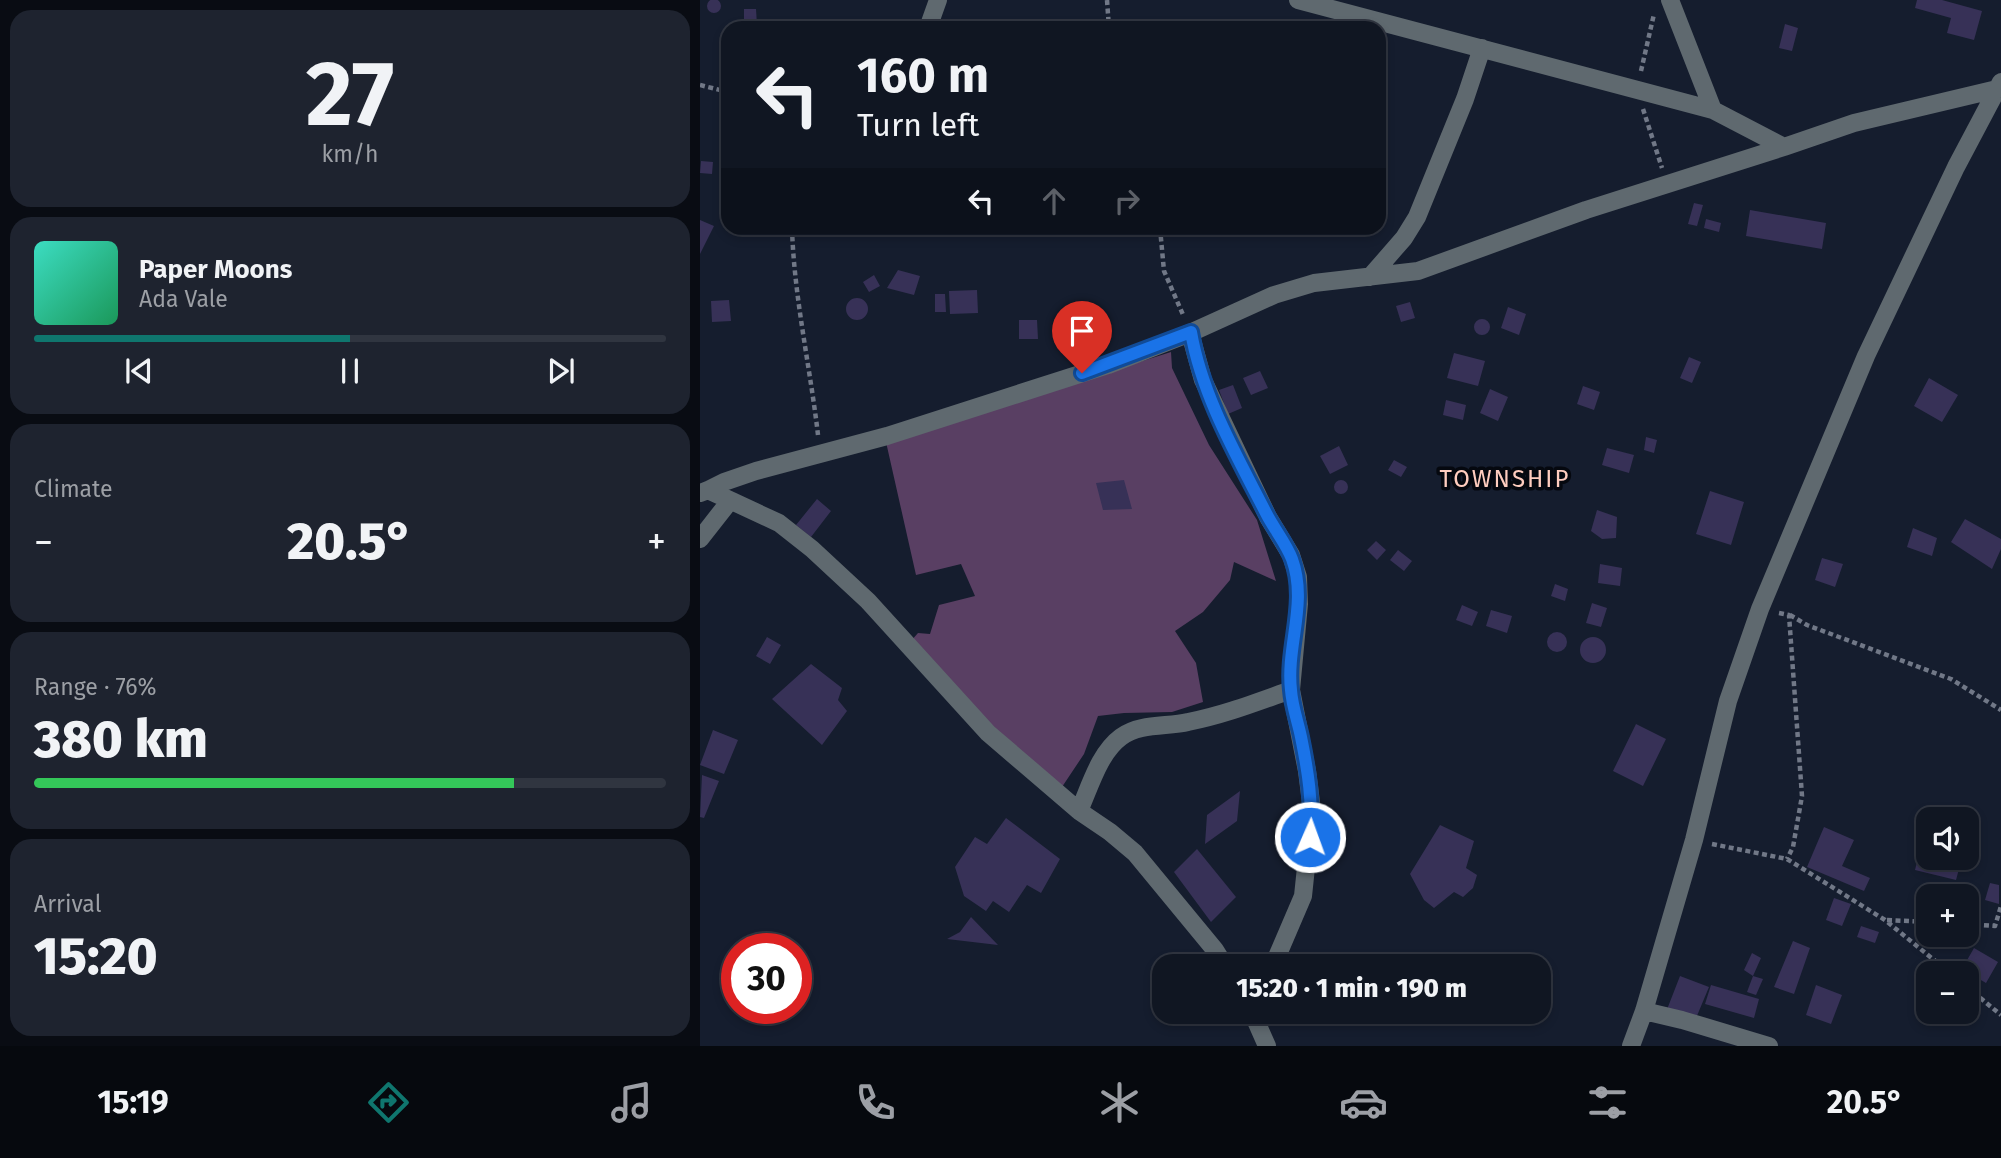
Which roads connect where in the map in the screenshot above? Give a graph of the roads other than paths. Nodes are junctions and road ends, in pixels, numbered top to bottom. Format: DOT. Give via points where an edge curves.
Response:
graph roads {
  1 [pos="938,0"];
  2 [pos="1298,0"];
  3 [pos="1670,0"];
  4 [pos="930,21"];
  5 [pos="1378,21"];
  6 [pos="1386,23"];
  7 [pos="1482,48"];
  8 [pos="1999,86"];
  9 [pos="1713,110"];
  10 [pos="1784,147"];
  11 [pos="1370,277"];
  12 [pos="1191,332"];
  13 [pos="704,492"];
  14 [pos="729,502"];
  15 [pos="700,540"];
  16 [pos="1291,690"];
  17 [pos="1079,811"];
  18 [pos="1218,954"];
  19 [pos="1278,954"];
  20 [pos="1644,1011"];
  21 [pos="1259,1024"];
  22 [pos="1267,1046"];
  23 [pos="1631,1046"];
  24 [pos="1769,1046"];
  1 -- 4 [label="street"];
  2 -- 5 [label="street"];
  3 -- 9 [label="street"];
  6 -- 7 [label="street"];
  7 -- 9 [label="street"];
  7 -- 11 [label="street" via="1418,217"];
  8 -- 10 [label="street" via="1853,122"];
  8 -- 20 [label="street" via="1866,356 1760,609 1728,701 1694,840"];
  9 -- 10 [label="street"];
  10 -- 11 [label="street" via="1655,187 1418,271"];
  11 -- 12 [label="street" via="1314,283 1274,295"];
  12 -- 13 [label="street" via="1108,365 756,471"];
  12 -- 16 [label="street" via="1209,393 1298,577"];
  13 -- 14 [label="street"];
  14 -- 15 [label="street"];
  14 -- 17 [label="street" via="779,523 812,549 868,601 988,733"];
  16 -- 17 [label="street" via="1238,710 1123,735 1102,761"];
  16 -- 19 [label="street" via="1312,810 1303,896"];
  17 -- 18 [label="street" via="1135,853"];
  20 -- 23 [label="street"];
  20 -- 24 [label="street"];
  21 -- 22 [label="street"];
}
